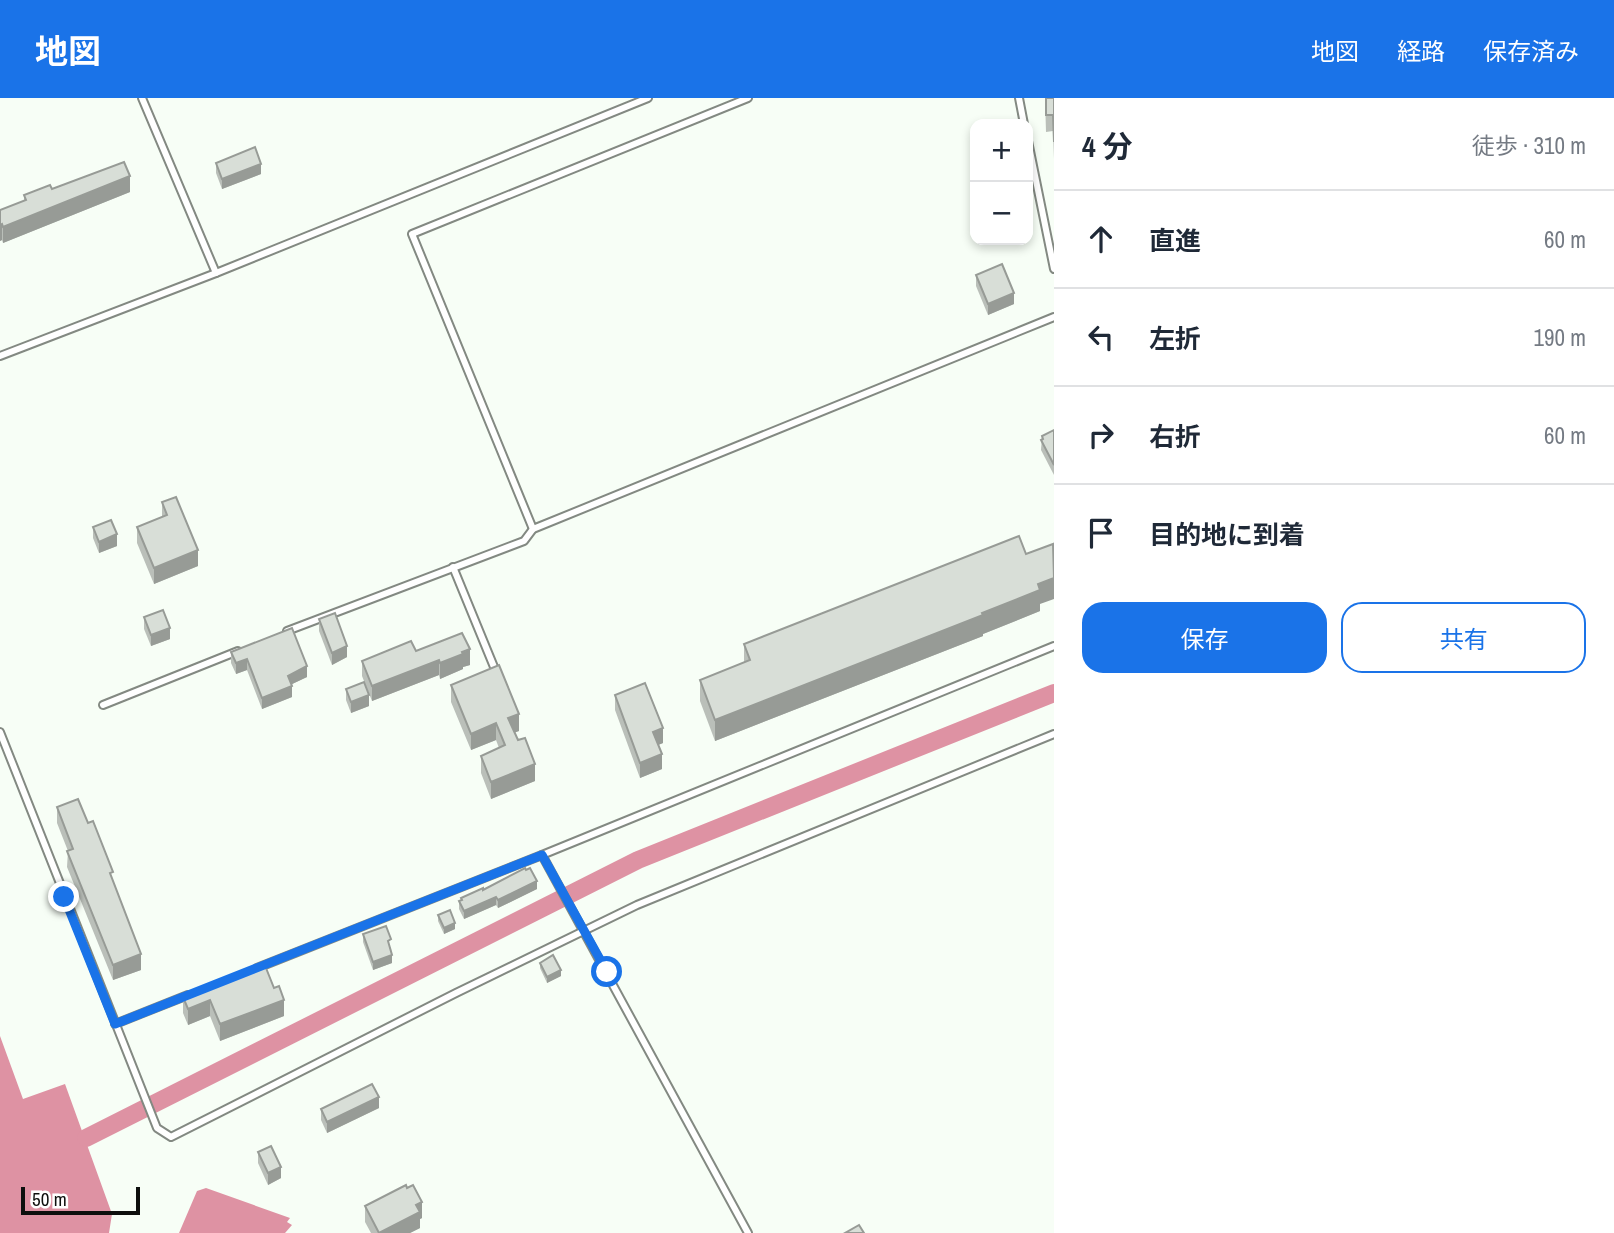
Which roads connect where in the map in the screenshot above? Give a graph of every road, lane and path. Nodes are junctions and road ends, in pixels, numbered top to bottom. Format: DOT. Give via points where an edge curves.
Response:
graph roads {
  1 [pos="142,98"];
  2 [pos="648,98"];
  3 [pos="748,98"];
  4 [pos="1019,98"];
  5 [pos="1023,119"];
  6 [pos="1033,166"];
  7 [pos="1054,269"];
  8 [pos="216,273"];
  9 [pos="1054,317"];
  10 [pos="0,356"];
  11 [pos="533,529"];
  12 [pos="453,567"];
  13 [pos="277,635"];
  14 [pos="1054,646"];
  15 [pos="240,650"];
  16 [pos="494,667"];
  17 [pos="103,705"];
  18 [pos="0,732"];
  19 [pos="1054,734"];
  20 [pos="543,857"];
  21 [pos="584,931"];
  22 [pos="245,973"];
  23 [pos="193,993"];
  24 [pos="115,1024"];
  25 [pos="748,1233"];
  1 -- 8 [label="lane"];
  2 -- 8 [label="lane"];
  3 -- 11 [label="lane" via="412,234"];
  4 -- 5 [label="lane"];
  6 -- 7 [label="lane"];
  8 -- 10 [label="lane"];
  9 -- 11 [label="lane"];
  11 -- 12 [label="lane" via="524,541"];
  12 -- 13 [label="lane"];
  12 -- 16 [label="lane"];
  14 -- 20 [label="lane"];
  15 -- 17 [label="lane"];
  18 -- 24 [label="lane"];
  19 -- 21 [label="lane"];
  20 -- 21 [label="lane"];
  20 -- 22 [label="lane"];
  21 -- 24 [label="lane" via="171,1137 157,1128"];
  21 -- 25 [label="lane"];
  23 -- 24 [label="lane"];
}
